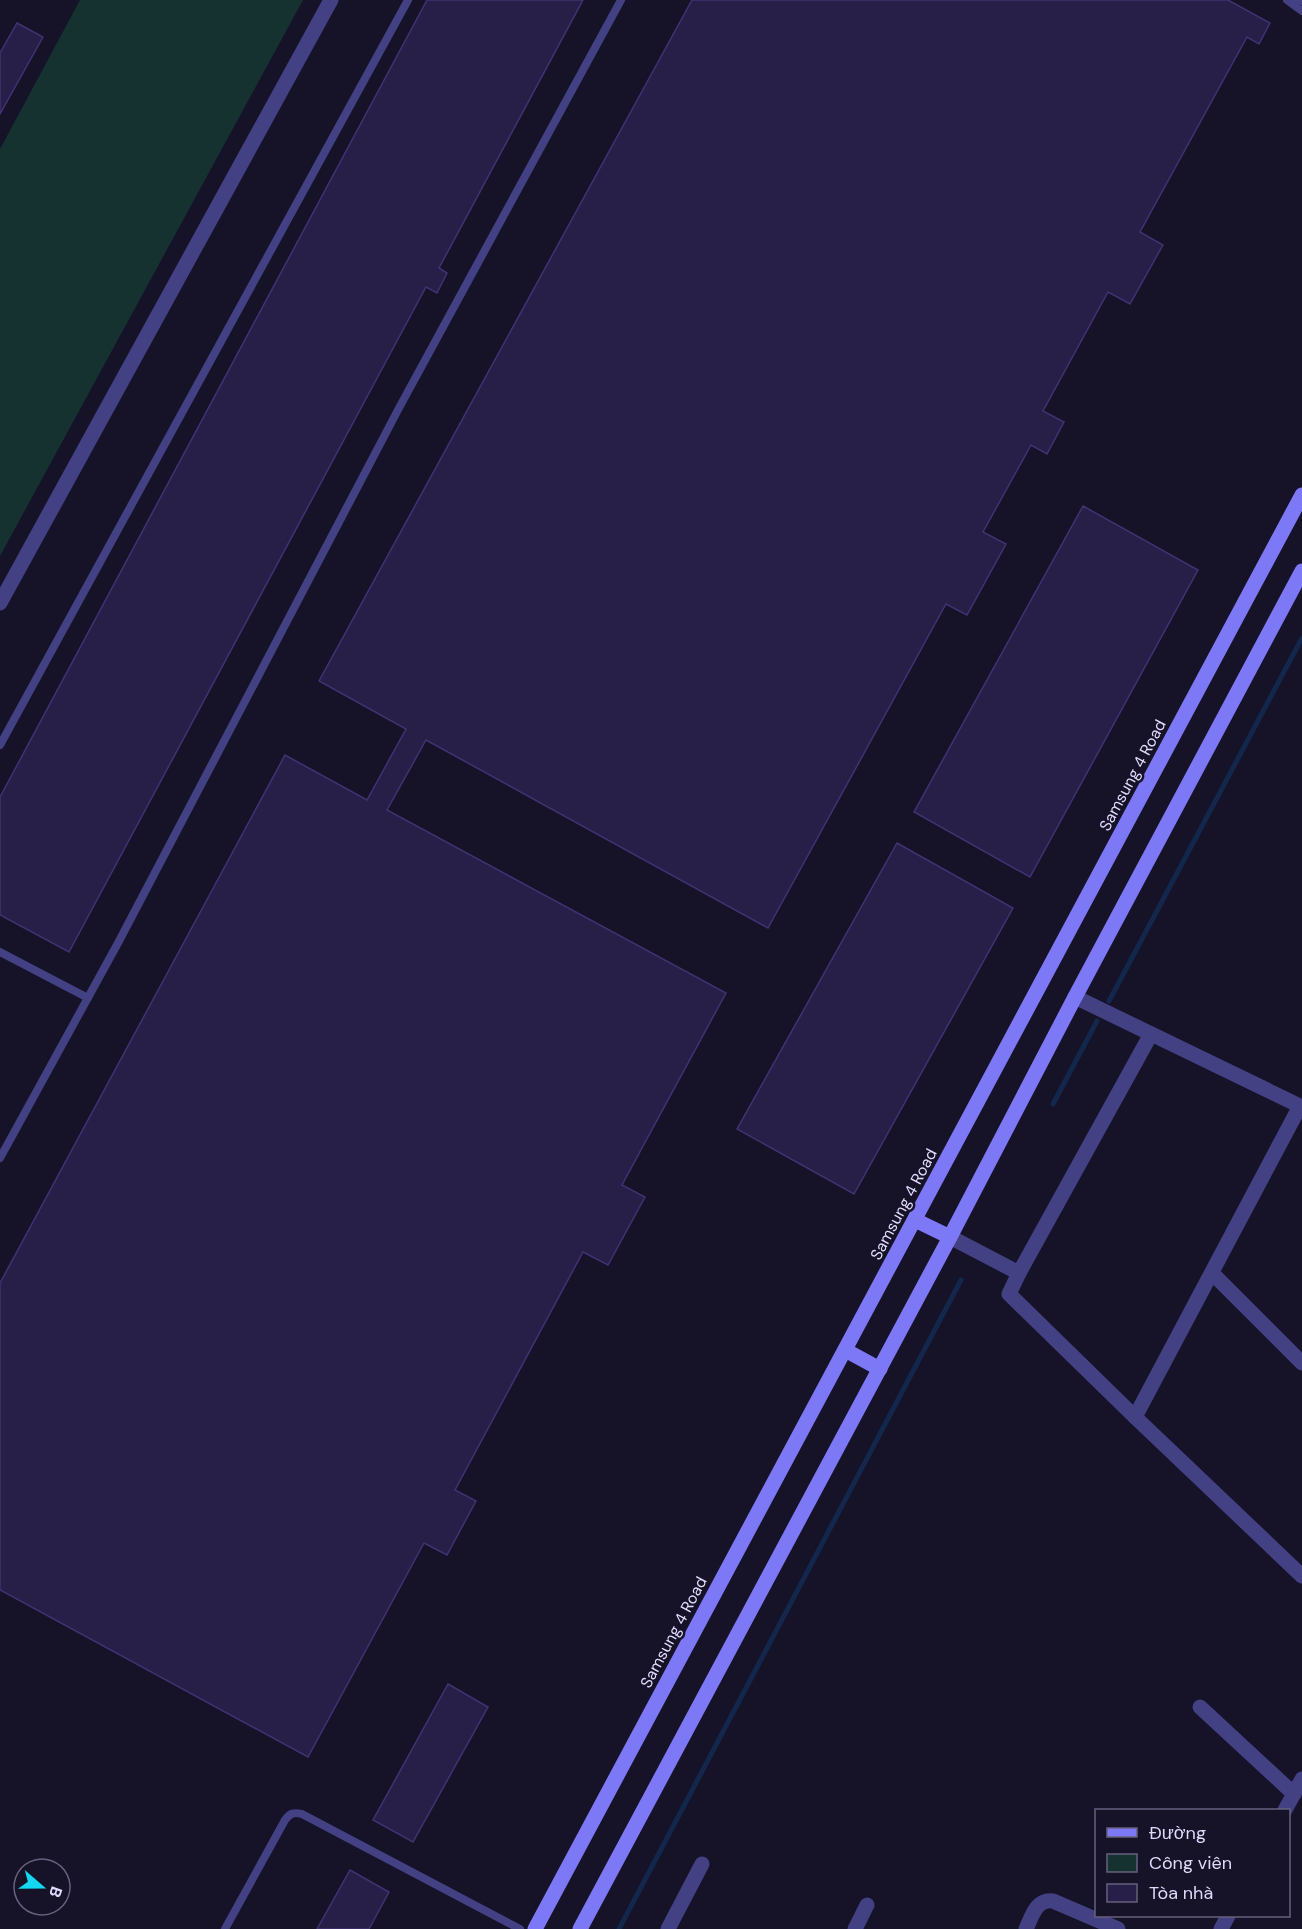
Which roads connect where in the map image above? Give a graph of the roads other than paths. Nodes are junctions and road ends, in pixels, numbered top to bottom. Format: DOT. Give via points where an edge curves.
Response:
graph roads {
  1 [pos="331,0"];
  2 [pos="408,0"];
  3 [pos="621,0"];
  4 [pos="1287,0"];
  5 [pos="1302,11"];
  6 [pos="1301,500"];
  7 [pos="1302,571"];
  8 [pos="0,603"];
  9 [pos="0,745"];
  10 [pos="0,952"];
  11 [pos="1075,997"];
  12 [pos="88,998"];
  13 [pos="1151,1034"];
  14 [pos="1301,1106"];
  15 [pos="0,1158"];
  16 [pos="915,1220"];
  17 [pos="950,1237"];
  18 [pos="1019,1273"];
  19 [pos="1212,1273"];
  20 [pos="845,1350"];
  21 [pos="1302,1363"];
  22 [pos="880,1369"];
  23 [pos="1135,1418"];
  24 [pos="1302,1576"];
  25 [pos="1200,1707"];
  26 [pos="1302,1779"];
  27 [pos="1294,1794"];
  28 [pos="1286,1809"];
  29 [pos="702,1864"];
  30 [pos="867,1905"];
  31 [pos="225,1929"];
  32 [pos="520,1929"];
  33 [pos="535,1929"];
  34 [pos="580,1929"];
  35 [pos="668,1929"];
  36 [pos="855,1929"];
  37 [pos="1026,1929"];
  38 [pos="1118,1929"];
  1 -- 8 [label="street"];
  2 -- 9 [label="lane"];
  3 -- 12 [label="lane" via="399,408"];
  4 -- 5 [label="lane"];
  6 -- 16 [label="main road, Samsung 4 Road"];
  7 -- 11 [label="main road"];
  10 -- 12 [label="lane"];
  11 -- 13 [label="street"];
  11 -- 17 [label="main road"];
  12 -- 15 [label="lane"];
  13 -- 14 [label="street"];
  13 -- 18 [label="street"];
  14 -- 19 [label="street"];
  16 -- 17 [label="main road"];
  16 -- 20 [label="main road, Samsung 4 Road"];
  17 -- 18 [label="street"];
  17 -- 22 [label="main road"];
  18 -- 23 [label="street" via="1009,1294"];
  19 -- 21 [label="street"];
  19 -- 23 [label="street"];
  20 -- 22 [label="main road"];
  20 -- 33 [label="main road, Samsung 4 Road"];
  22 -- 34 [label="main road"];
  23 -- 24 [label="street"];
  25 -- 27 [label="street"];
  26 -- 27 [label="street"];
  27 -- 28 [label="street"];
  29 -- 35 [label="street"];
  30 -- 36 [label="street"];
  31 -- 32 [label="lane" via="285,1820 295,1812"];
  37 -- 38 [label="street" via="1039,1904 1046,1900"];
}
